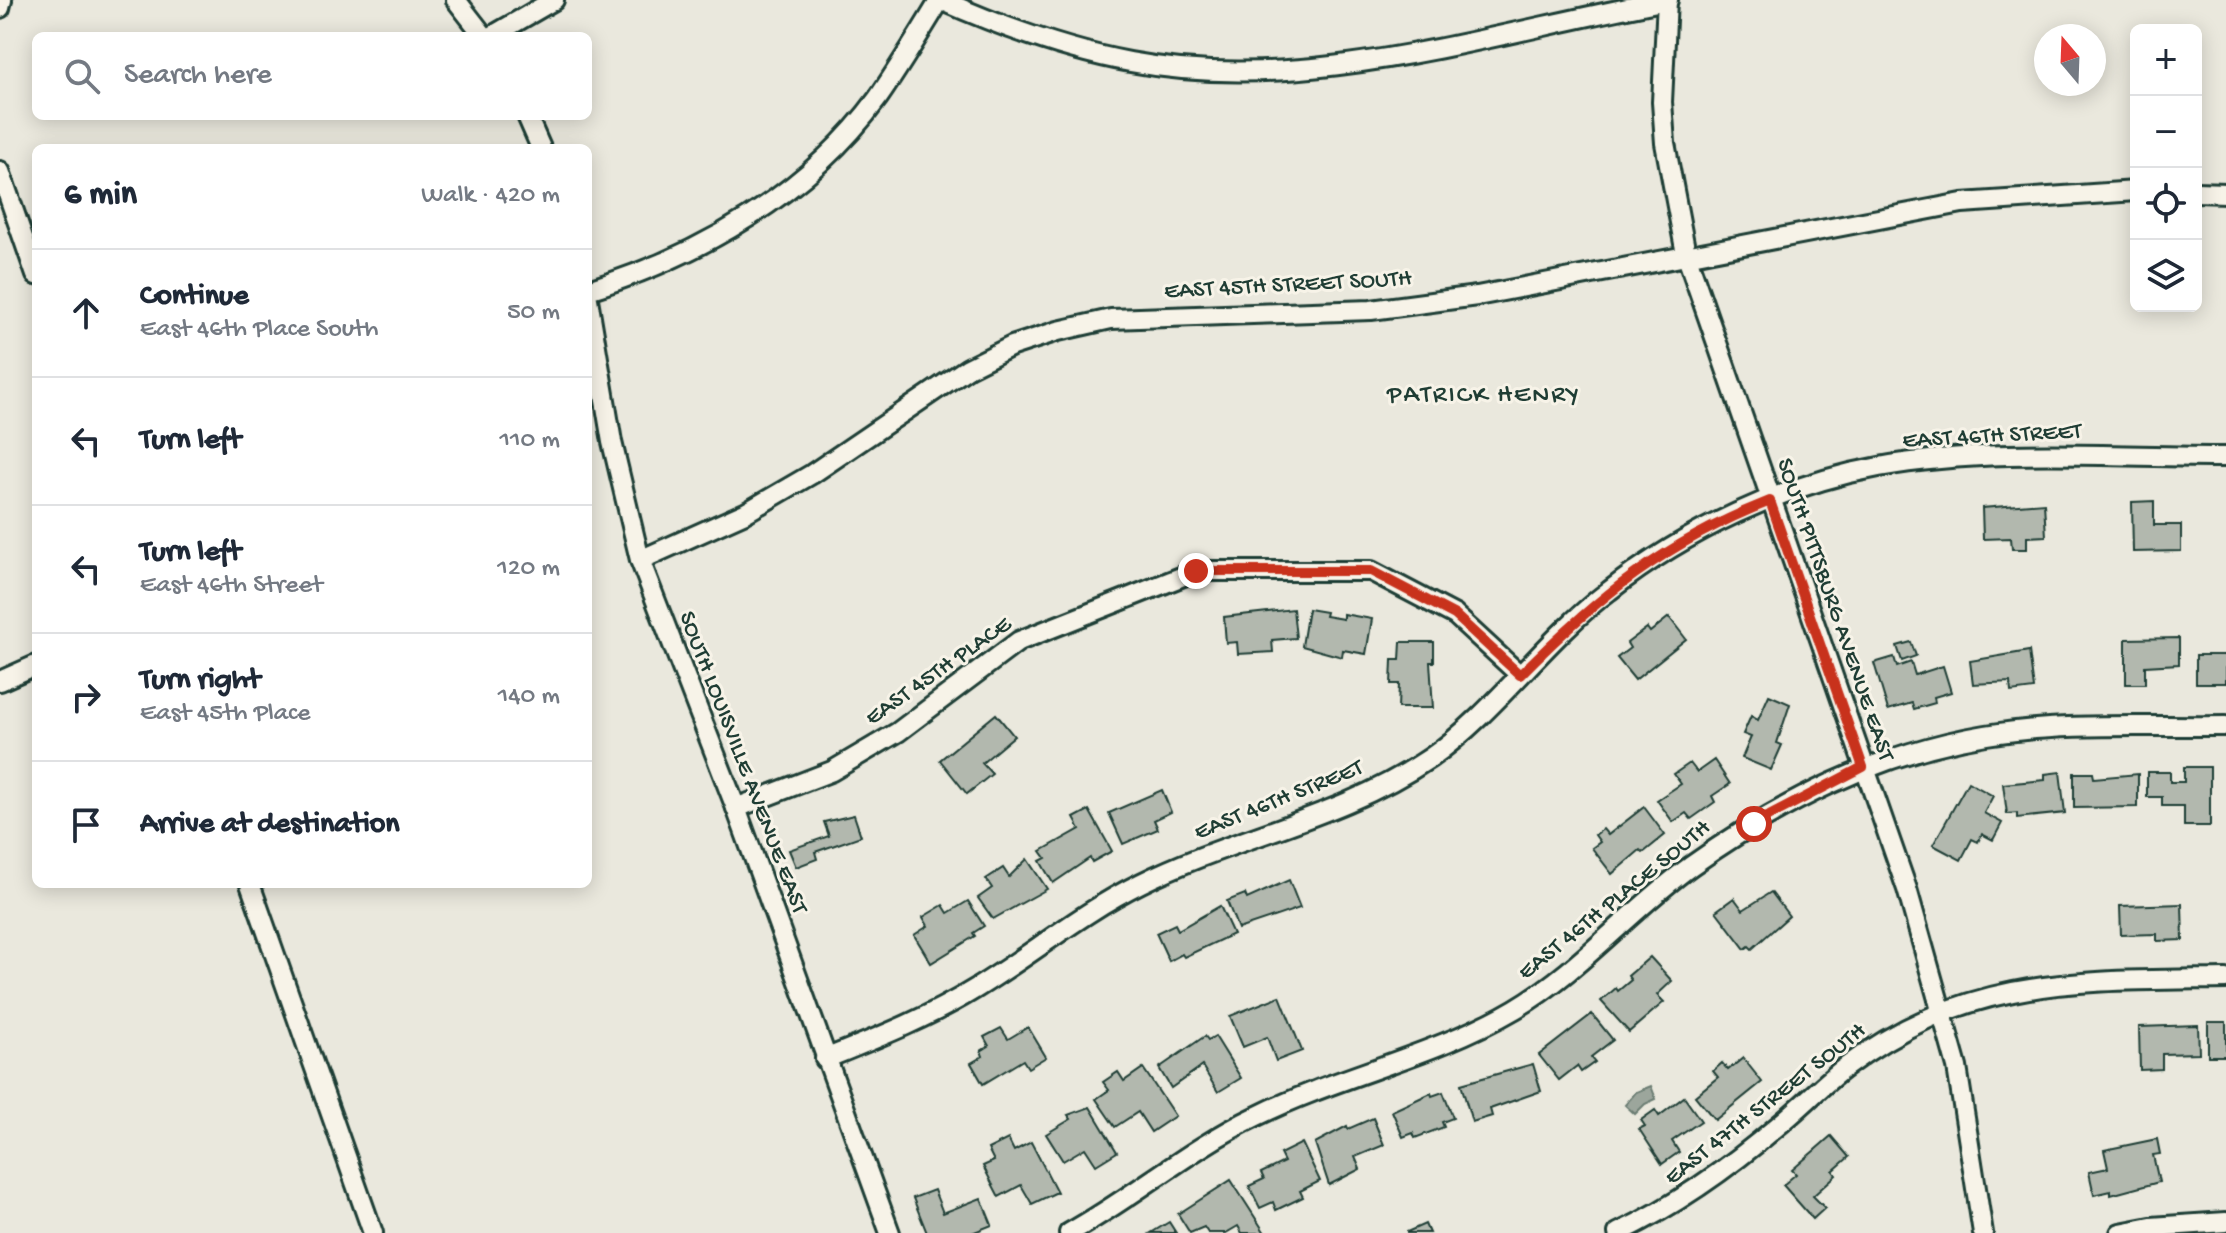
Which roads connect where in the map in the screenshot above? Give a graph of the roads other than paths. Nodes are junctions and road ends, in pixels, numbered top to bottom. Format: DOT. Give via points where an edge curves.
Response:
graph roads {
  1 [pos="2,0"];
  2 [pos="456,0"];
  3 [pos="554,0"];
  4 [pos="941,0"];
  5 [pos="1667,0"];
  6 [pos="0,8"];
  7 [pos="481,32"];
  8 [pos="499,32"];
  9 [pos="529,120"];
  10 [pos="539,144"];
  11 [pos="0,171"];
  12 [pos="2130,191"];
  13 [pos="2202,192"];
  14 [pos="2226,193"];
  15 [pos="1686,254"];
  16 [pos="32,263"];
  17 [pos="592,289"];
  18 [pos="592,323"];
  19 [pos="2226,457"];
  20 [pos="1770,501"];
  21 [pos="640,560"];
  22 [pos="32,667"];
  23 [pos="1520,675"];
  24 [pos="0,681"];
  25 [pos="2226,726"];
  26 [pos="1863,767"];
  27 [pos="736,808"];
  28 [pos="251,888"];
  29 [pos="2226,979"];
  30 [pos="1942,1013"];
  31 [pos="825,1059"];
  32 [pos="2226,1222"];
  33 [pos="373,1233"];
  34 [pos="890,1233"];
  35 [pos="1069,1233"];
  36 [pos="1618,1233"];
  37 [pos="1983,1233"];
  38 [pos="2120,1233"];
  1 -- 6 [label="street"];
  2 -- 7 [label="street"];
  3 -- 8 [label="street"];
  4 -- 5 [label="street" via="1013,32 1132,63 1269,70 1354,63"];
  4 -- 17 [label="street" via="876,100 831,151 718,237 645,272"];
  5 -- 15 [label="street, SOUTH PITTSBURG AVENUE EAST" via="1665,143"];
  9 -- 10 [label="street"];
  11 -- 16 [label="street"];
  12 -- 15 [label="street, EAST 45TH STREET SOUTH" via="1962,203"];
  13 -- 14 [label="street"];
  15 -- 20 [label="street, SOUTH PITTSBURG AVENUE EAST"];
  15 -- 21 [label="street, EAST 45TH STREET SOUTH" via="1477,296 1371,310 1111,319 1058,331 968,368 812,474 745,513"];
  18 -- 21 [label="street, SOUTH LOUISVILLE AVENUE EAST" via="612,442"];
  19 -- 20 [label="street, EAST 46TH STREET" via="1933,460 1877,468"];
  20 -- 23 [label="street, EAST 46TH STREET" via="1709,527 1609,590"];
  20 -- 26 [label="street, SOUTH PITTSBURG AVENUE EAST"];
  21 -- 27 [label="street, SOUTH LOUISVILLE AVENUE EAST"];
  22 -- 24 [label="street"];
  23 -- 27 [label="street, EAST 45TH PLACE" via="1455,615 1371,571 1196,571 1019,641 898,732 832,771"];
  23 -- 31 [label="street, EAST 46TH STREET" via="1467,728 1392,781 1350,803 1141,883 937,1011"];
  25 -- 26 [label="street, EAST 46TH PLACE SOUTH" via="2058,728 1987,735"];
  26 -- 30 [label="street, SOUTH PITTSBURG AVENUE EAST" via="1907,889"];
  26 -- 35 [label="street, EAST 46TH PLACE SOUTH" via="1754,824 1688,868 1537,996 1258,1115"];
  27 -- 31 [label="street, SOUTH LOUISVILLE AVENUE EAST"];
  28 -- 33 [label="street"];
  29 -- 30 [label="street, EAST 47TH STREET SOUTH" via="2042,985"];
  30 -- 36 [label="street, EAST 47TH STREET SOUTH" via="1842,1069 1780,1125 1671,1208"];
  30 -- 37 [label="street, SOUTH PITTSBURG AVENUE EAST" via="1971,1140"];
  31 -- 34 [label="street, SOUTH LOUISVILLE AVENUE EAST"];
  32 -- 38 [label="street"];
}
